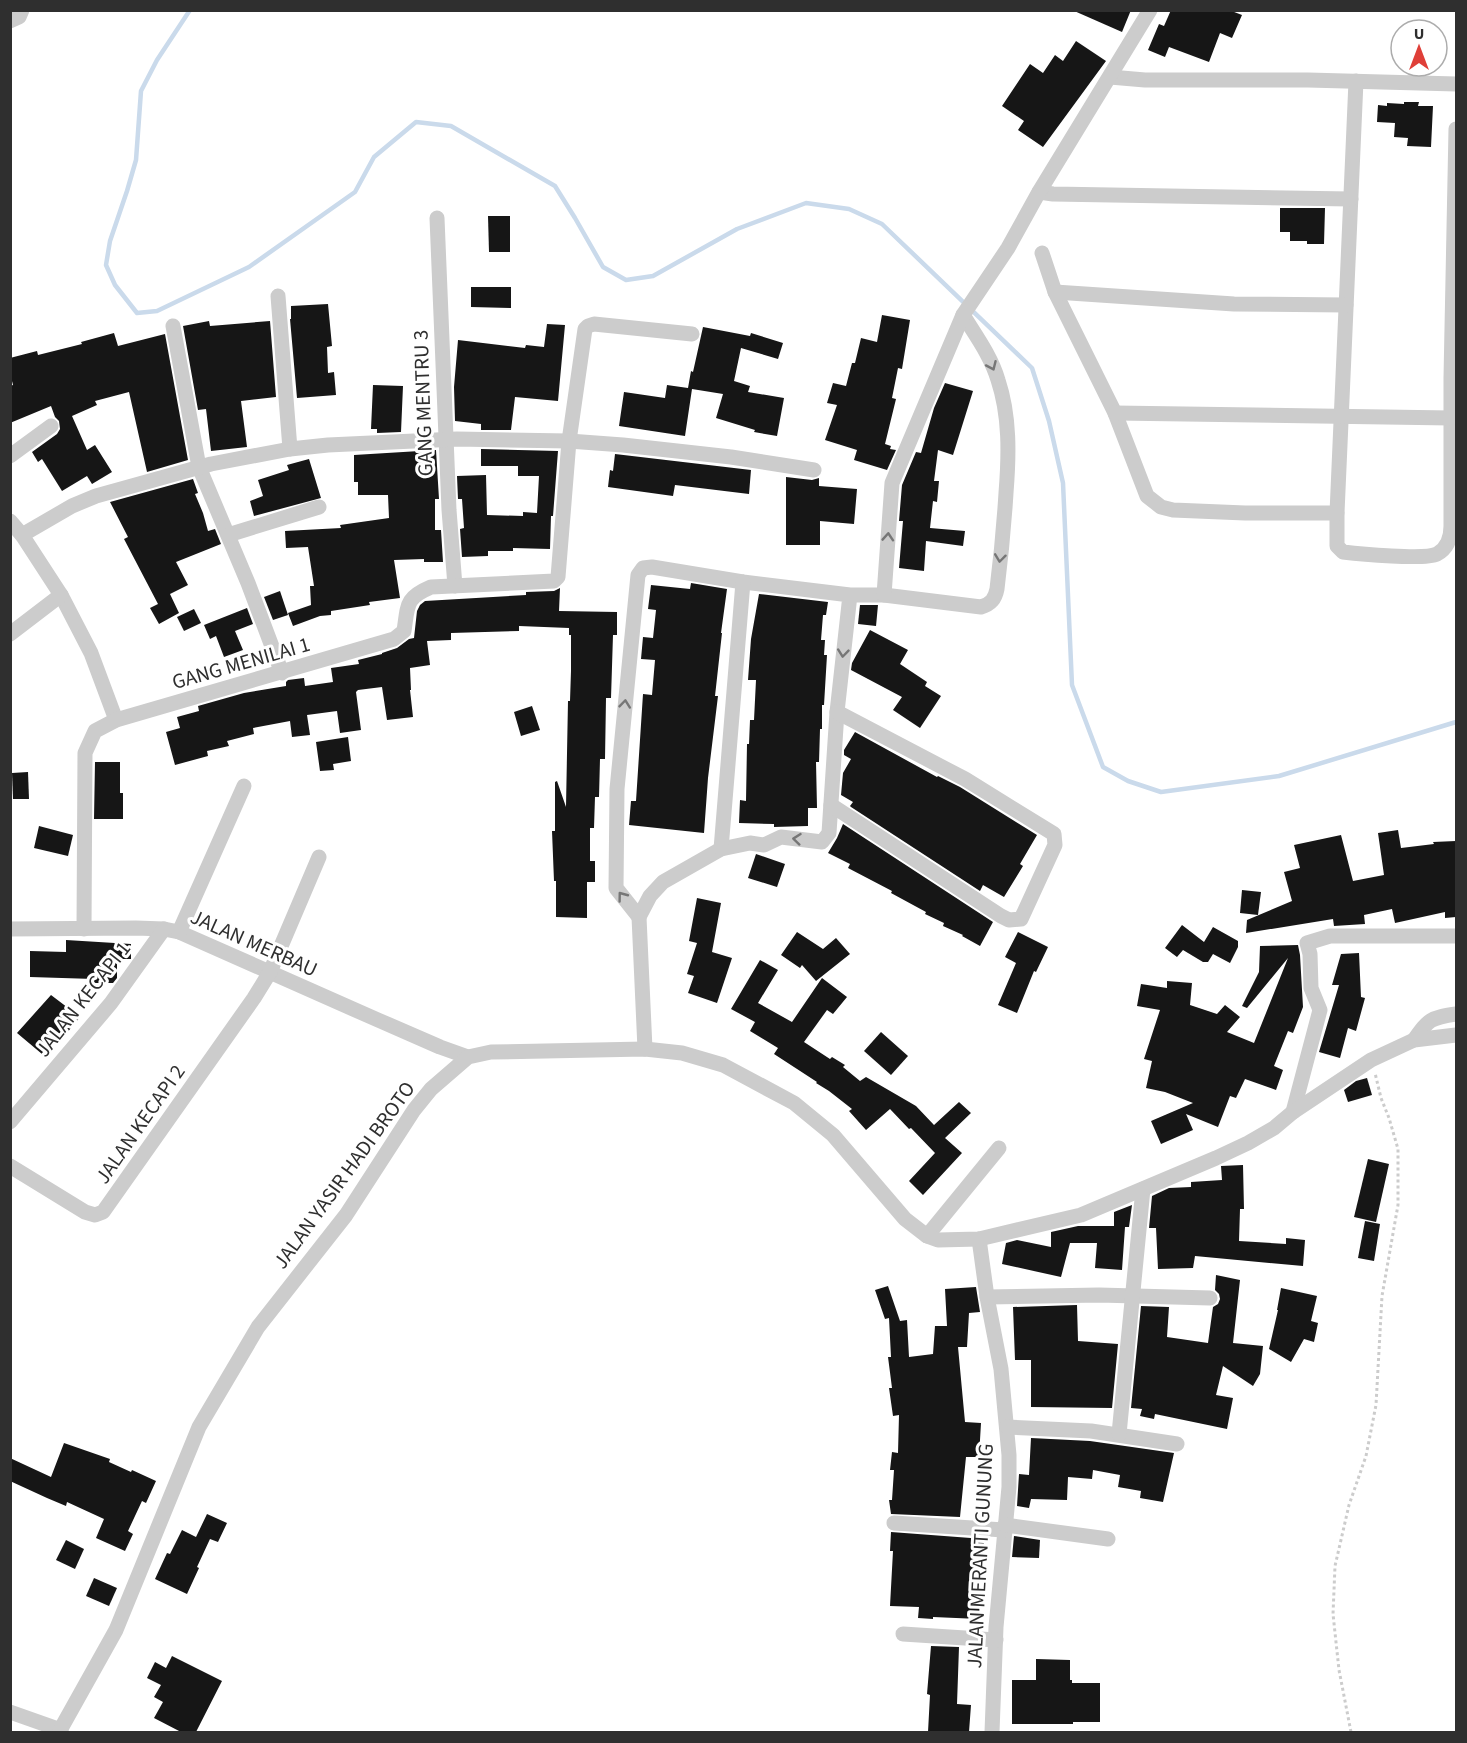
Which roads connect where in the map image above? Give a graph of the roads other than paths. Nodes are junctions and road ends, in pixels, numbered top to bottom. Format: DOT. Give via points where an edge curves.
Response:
graph roads {
  1 [pos="22,10"];
  2 [pos="1150,10"];
  3 [pos="10,21"];
  4 [pos="1110,77"];
  5 [pos="1356,81"];
  6 [pos="1456,84"];
  7 [pos="1456,129"];
  8 [pos="1039,192"];
  9 [pos="1351,199"];
  10 [pos="437,218"];
  11 [pos="1456,219"];
  12 [pos="1042,253"];
  13 [pos="1055,292"];
  14 [pos="278,296"];
  15 [pos="1346,305"];
  16 [pos="965,313"];
  17 [pos="173,326"];
  18 [pos="692,334"];
  19 [pos="1454,378"];
  20 [pos="1115,413"];
  21 [pos="1342,417"];
  22 [pos="1451,418"];
  23 [pos="51,426"];
  24 [pos="445,440"];
  25 [pos="569,441"];
  26 [pos="290,449"];
  27 [pos="10,456"];
  28 [pos="199,467"];
  29 [pos="814,470"];
  30 [pos="319,507"];
  31 [pos="1337,513"];
  32 [pos="10,521"];
  33 [pos="22,535"];
  34 [pos="228,535"];
  35 [pos="743,582"];
  36 [pos="455,586"];
  37 [pos="61,595"];
  38 [pos="850,595"];
  39 [pos="884,595"];
  40 [pos="10,634"];
  41 [pos="282,673"];
  42 [pos="837,712"];
  43 [pos="116,720"];
  44 [pos="243,786"];
  45 [pos="831,805"];
  46 [pos="721,849"];
  47 [pos="319,857"];
  48 [pos="639,917"];
  49 [pos="10,929"];
  50 [pos="84,929"];
  51 [pos="164,929"];
  52 [pos="180,932"];
  53 [pos="1456,936"];
  54 [pos="270,972"];
  55 [pos="1456,1014"];
  56 [pos="1456,1035"];
  57 [pos="1414,1040"];
  58 [pos="645,1049"];
  59 [pos="468,1057"];
  60 [pos="1293,1112"];
  61 [pos="10,1122"];
  62 [pos="999,1148"];
  63 [pos="10,1166"];
  64 [pos="1143,1189"];
  65 [pos="927,1236"];
  66 [pos="979,1239"];
  67 [pos="1132,1296"];
  68 [pos="987,1298"];
  69 [pos="1210,1298"];
  70 [pos="1007,1427"];
  71 [pos="1119,1434"];
  72 [pos="1177,1444"];
  73 [pos="894,1523"];
  74 [pos="1005,1528"];
  75 [pos="1108,1539"];
  76 [pos="903,1634"];
  77 [pos="996,1640"];
  78 [pos="10,1712"];
  79 [pos="60,1731"];
  80 [pos="992,1732"];
  1 -- 3 [label="street" via="19,17"];
  2 -- 4 [label="street"];
  4 -- 5 [label="street"];
  4 -- 8 [label="street"];
  5 -- 6 [label="street"];
  5 -- 9 [label="street"];
  7 -- 11 [label="street"];
  8 -- 9 [label="street"];
  8 -- 16 [label="street"];
  9 -- 15 [label="street"];
  10 -- 24 [label="street, GANG MENTRU 3"];
  11 -- 19 [label="street"];
  12 -- 13 [label="street"];
  13 -- 15 [label="street" via="1234,304"];
  13 -- 20 [label="street"];
  14 -- 26 [label="street"];
  15 -- 21 [label="street"];
  39 -- 16 [label="street, one-way" via="892,483"];
  16 -- 39 [label="street, one-way" via="990,360 1005,403 1009,459 995,597 981,607"];
  17 -- 28 [label="street"];
  18 -- 25 [label="street" via="588,326"];
  19 -- 22 [label="street"];
  20 -- 21 [label="street"];
  20 -- 31 [label="street" via="1147,496 1161,507 1245,513"];
  21 -- 22 [label="street"];
  21 -- 31 [label="street"];
  22 -- 31 [label="street" via="1451,533 1442,551 1428,557 1343,552 1337,546"];
  23 -- 27 [label="street"];
  24 -- 25 [label="street"];
  24 -- 26 [label="street"];
  24 -- 36 [label="street, GANG MENTRU 3"];
  25 -- 29 [label="street" via="731,457"];
  25 -- 36 [label="street, GANG MENILAI 1" via="558,577 554,581"];
  26 -- 28 [label="street"];
  28 -- 33 [label="street" via="84,500"];
  28 -- 34 [label="street"];
  30 -- 34 [label="street"];
  32 -- 33 [label="street"];
  33 -- 37 [label="street"];
  34 -- 41 [label="street"];
  35 -- 38 [label="street"];
  35 -- 46 [label="street"];
  48 -- 35 [label="street, one-way" via="616,888 617,789 638,575 643,568 652,567"];
  36 -- 41 [label="street, GANG MENILAI 1" via="416,594 408,605 404,631 394,639"];
  37 -- 40 [label="street"];
  37 -- 43 [label="street" via="91,653"];
  38 -- 39 [label="street"];
  38 -- 42 [label="street, one-way"];
  41 -- 43 [label="street, GANG MENILAI 1"];
  42 -- 45 [label="street"];
  42 -- 45 [label="street" via="965,779 1054,834 1055,845 1021,919 1009,920"];
  43 -- 50 [label="street, GANG MENILAI 1" via="94,731 85,753"];
  44 -- 52 [label="street"];
  45 -- 46 [label="street, one-way" via="829,833 822,842 781,837 764,845 750,843"];
  46 -- 48 [label="street" via="663,882"];
  47 -- 54 [label="street"];
  48 -- 58 [label="street"];
  49 -- 50 [label="street, JALAN MERBAU"];
  50 -- 51 [label="street, JALAN MERBAU"];
  51 -- 52 [label="street, JALAN MERBAU"];
  51 -- 61 [label="street, JALAN KECAPI 1" via="111,1003"];
  52 -- 54 [label="street, JALAN MERBAU"];
  53 -- 60 [label="street" via="1330,936 1307,943 1311,988 1320,1010"];
  54 -- 59 [label="street, JALAN MERBAU"];
  54 -- 63 [label="street, JALAN KECAPI 2" via="103,1212 85,1212"];
  55 -- 57 [label="street" via="1430,1020"];
  56 -- 57 [label="street"];
  57 -- 60 [label="street" via="1371,1060"];
  58 -- 59 [label="street" via="490,1052"];
  58 -- 65 [label="street" via="682,1053 723,1065 794,1103 833,1135 905,1219"];
  59 -- 79 [label="street, JALAN YASIR HADI BROTO" via="431,1089 414,1110 346,1215 258,1327 236,1363 199,1427 116,1629"];
  60 -- 64 [label="street" via="1248,1143"];
  62 -- 65 [label="street"];
  64 -- 66 [label="street" via="1080,1215"];
  64 -- 67 [label="street"];
  65 -- 66 [label="street" via="938,1240"];
  66 -- 68 [label="street, JALAN MERANTI GUNUNG"];
  67 -- 68 [label="street"];
  67 -- 69 [label="street"];
  67 -- 71 [label="street"];
  68 -- 70 [label="street, JALAN MERANTI GUNUNG"];
  70 -- 71 [label="street"];
  70 -- 74 [label="street, JALAN MERANTI GUNUNG"];
  71 -- 72 [label="street"];
  73 -- 74 [label="street"];
  74 -- 75 [label="street"];
  74 -- 77 [label="street, JALAN MERANTI GUNUNG"];
  76 -- 77 [label="street"];
  77 -- 80 [label="street, JALAN MERANTI GUNUNG"];
  78 -- 79 [label="street"];
}
